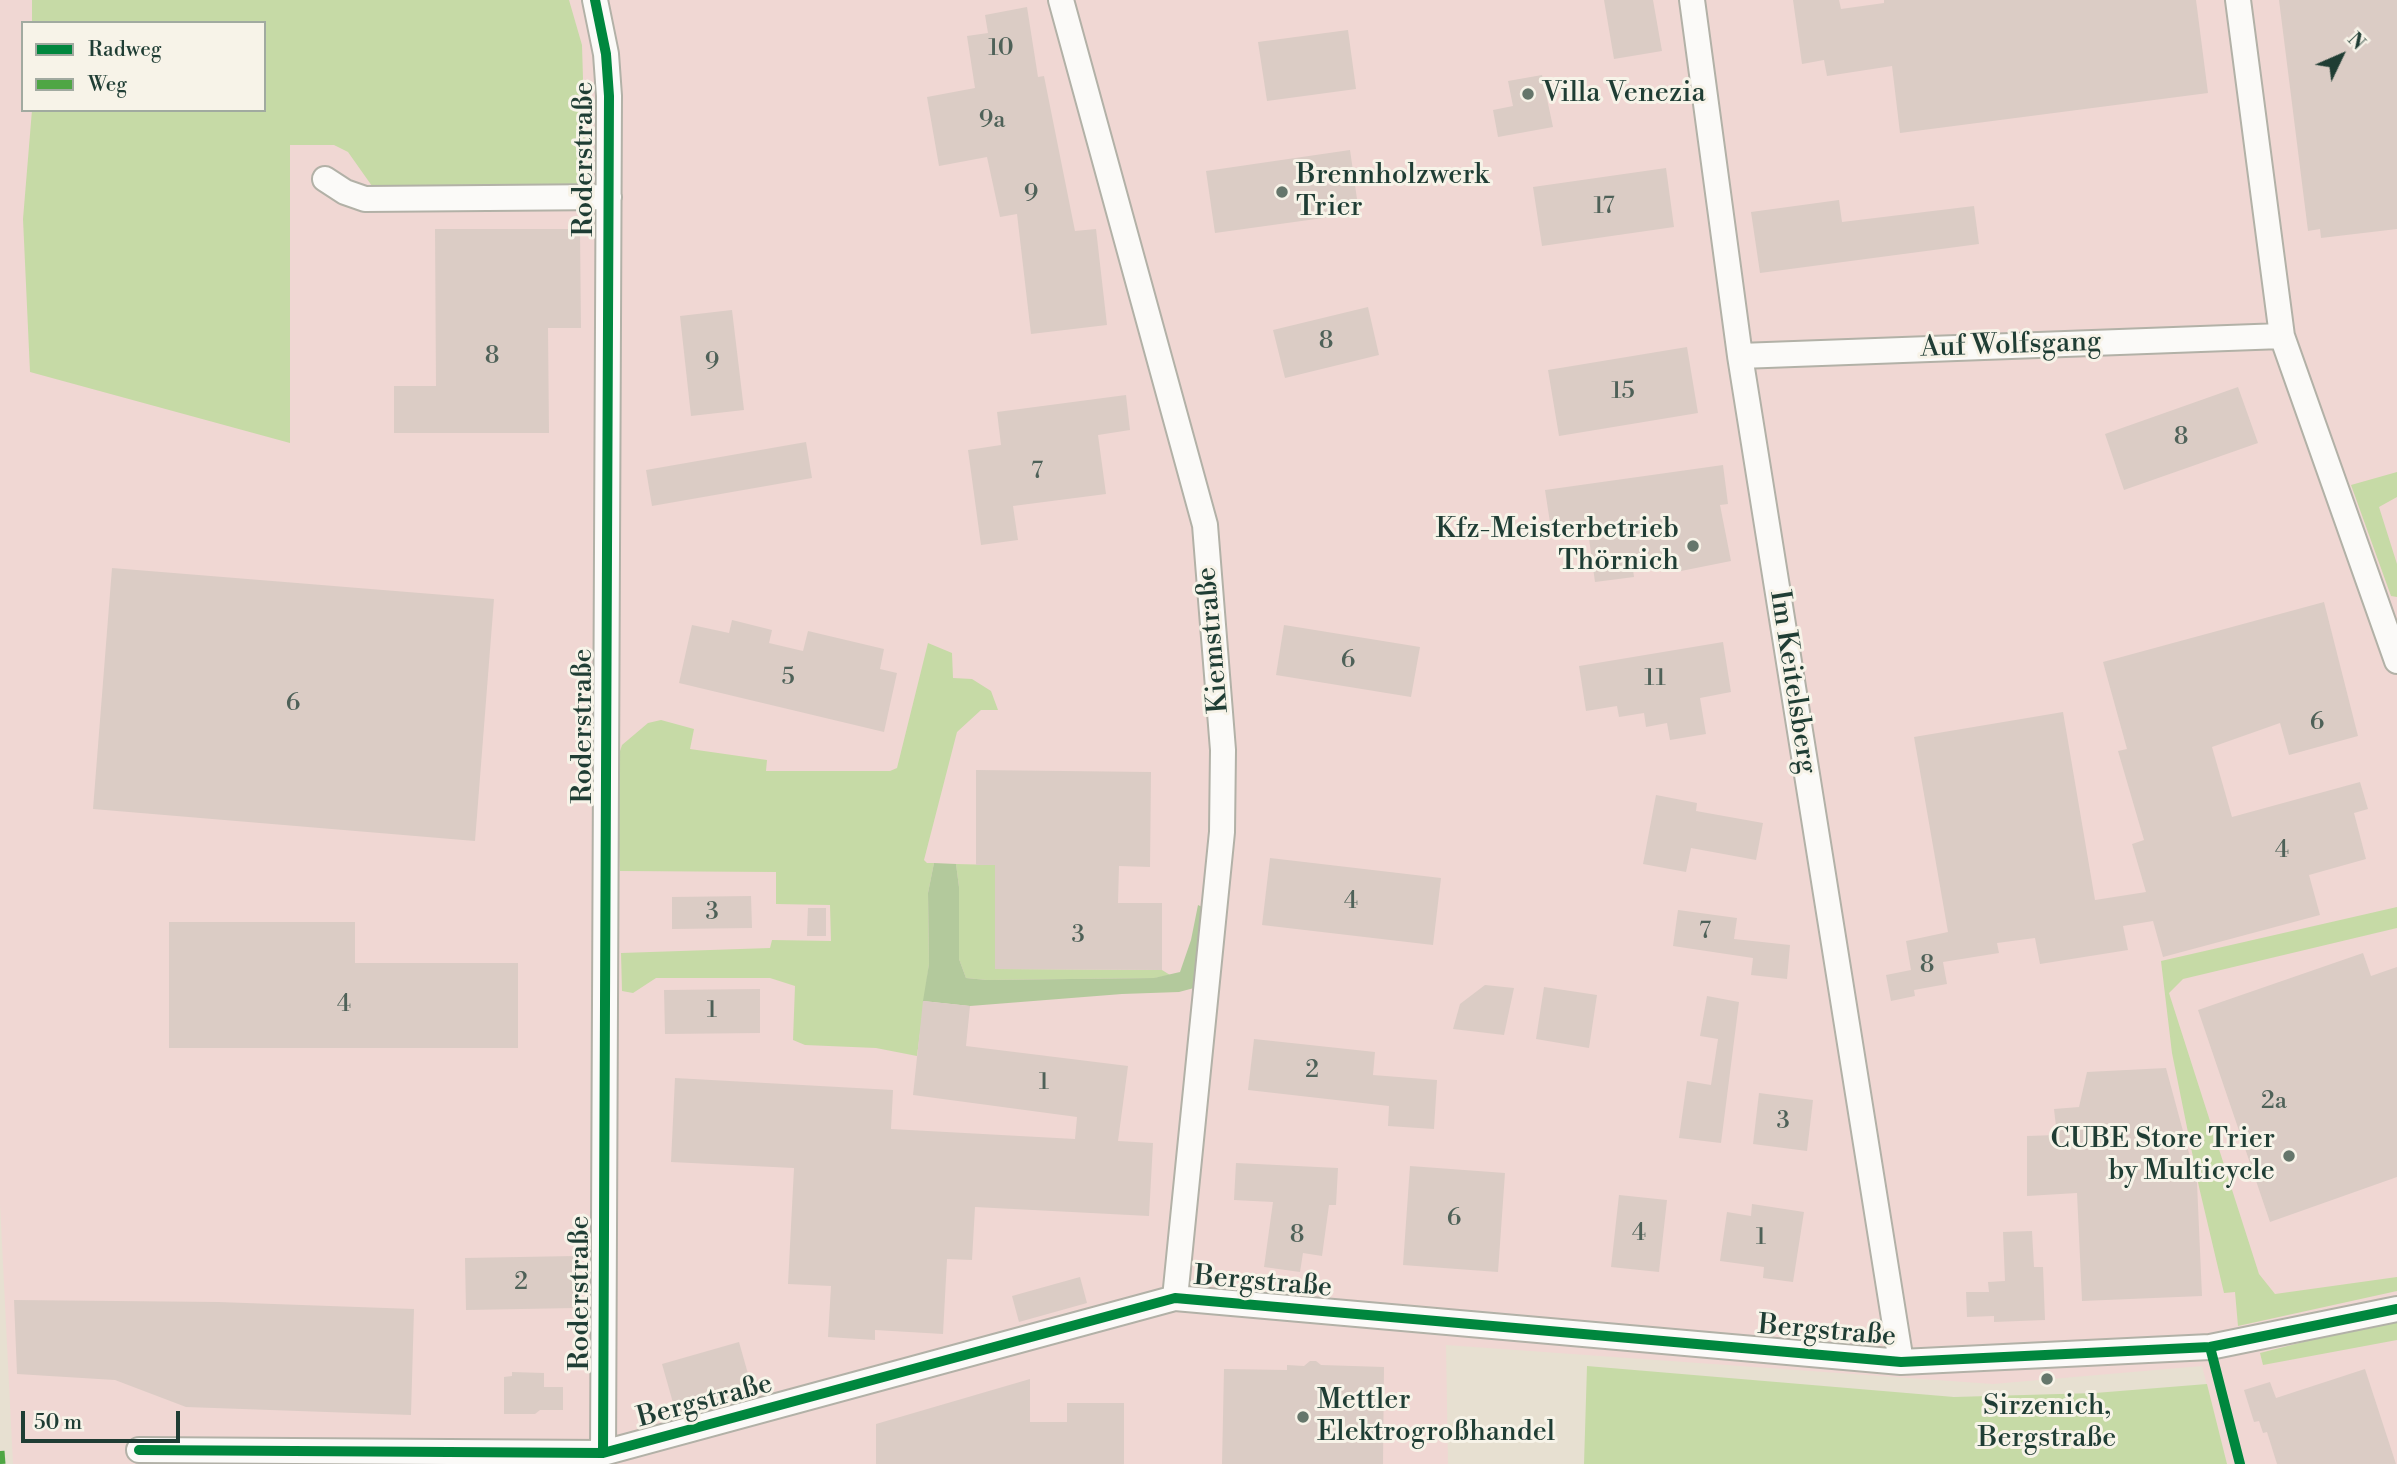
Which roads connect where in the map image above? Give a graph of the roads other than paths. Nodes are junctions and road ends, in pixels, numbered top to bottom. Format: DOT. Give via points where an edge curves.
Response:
graph roads {
  1 [pos="595,0"];
  2 [pos="1061,0"];
  3 [pos="1692,0"];
  4 [pos="2238,0"];
  5 [pos="325,178"];
  6 [pos="609,197"];
  7 [pos="2282,336"];
  8 [pos="1741,356"];
  9 [pos="2397,661"];
  10 [pos="1175,1298"];
  11 [pos="2397,1309"];
  12 [pos="1900,1362"];
  13 [pos="139,1450"];
  14 [pos="603,1453"];
  1 -- 6 [label="street, Roderstraße" via="609,96"];
  2 -- 10 [label="street, Kiemstraße" via="1205,525 1223,750 1222,832"];
  3 -- 8 [label="street, Im Keitelsberg"];
  4 -- 7 [label="street"];
  5 -- 6 [label="street, Roderstraße" via="365,199"];
  6 -- 14 [label="street, Roderstraße"];
  7 -- 8 [label="street, Auf Wolfsgang"];
  7 -- 9 [label="street"];
  8 -- 12 [label="street, Im Keitelsberg"];
  10 -- 12 [label="street, Bergstraße"];
  10 -- 14 [label="street, Bergstraße"];
  11 -- 12 [label="street, Bergstraße" via="2210,1347"];
  13 -- 14 [label="street, Bergstraße"];
}
